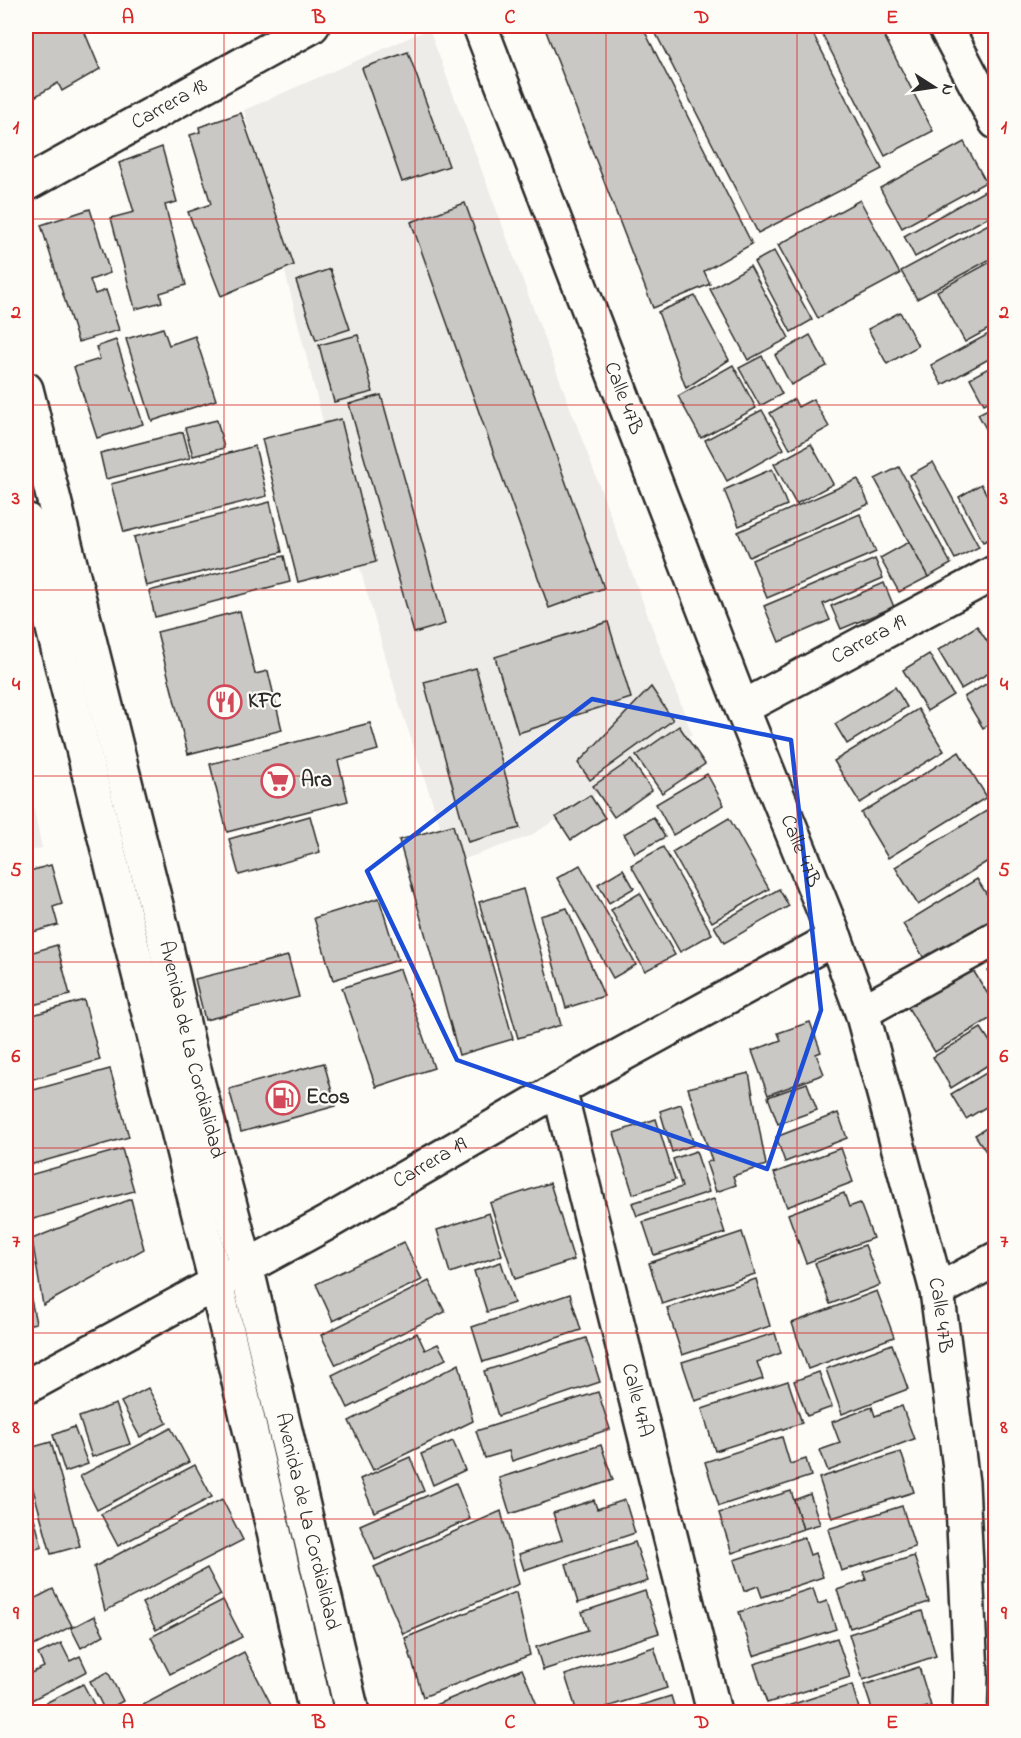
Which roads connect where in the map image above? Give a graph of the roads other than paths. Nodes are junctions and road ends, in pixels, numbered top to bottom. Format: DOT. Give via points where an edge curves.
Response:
graph roads {
  1 [pos="312,26"];
  2 [pos="480,26"];
  3 [pos="945,26"];
  4 [pos="996,122"];
  5 [pos="26,184"];
  6 [pos="26,389"];
  7 [pos="26,520"];
  8 [pos="996,572"];
  9 [pos="742,708"];
  10 [pos="835,938"];
  11 [pos="996,939"];
  12 [pos="862,1012"];
  13 [pos="559,1089"];
  14 [pos="996,1259"];
  15 [pos="246,1266"];
  16 [pos="216,1283"];
  17 [pos="937,1291"];
  18 [pos="26,1387"];
  19 [pos="984,1675"];
  20 [pos="316,1713"];
  21 [pos="352,1713"];
  22 [pos="714,1713"];
  23 [pos="970,1713"];
  1 -- 5 [label="street, Carrera 18"];
  2 -- 9 [label="street, Calle 47B"];
  3 -- 4 [label="street"];
  6 -- 15 [label="street, Avenida de La Cordialidad"];
  7 -- 16 [label="street, Avenida de La Cordialidad"];
  8 -- 9 [label="street, Carrera 19"];
  9 -- 10 [label="street, Calle 47B"];
  10 -- 12 [label="street, Calle 47B"];
  10 -- 13 [label="street, Carrera 19"];
  11 -- 12 [label="street"];
  12 -- 17 [label="street, Calle 47B"];
  13 -- 15 [label="street, Carrera 19"];
  13 -- 22 [label="street, Calle 47A"];
  14 -- 17 [label="street"];
  15 -- 16 [label="street, Carrera 19"];
  15 -- 21 [label="street, Avenida de La Cordialidad"];
  16 -- 18 [label="street, Carrera 19"];
  16 -- 20 [label="street, Avenida de La Cordialidad"];
  17 -- 19 [label="street, Calle 47B"];
  19 -- 23 [label="street, Calle 47B"];
}
